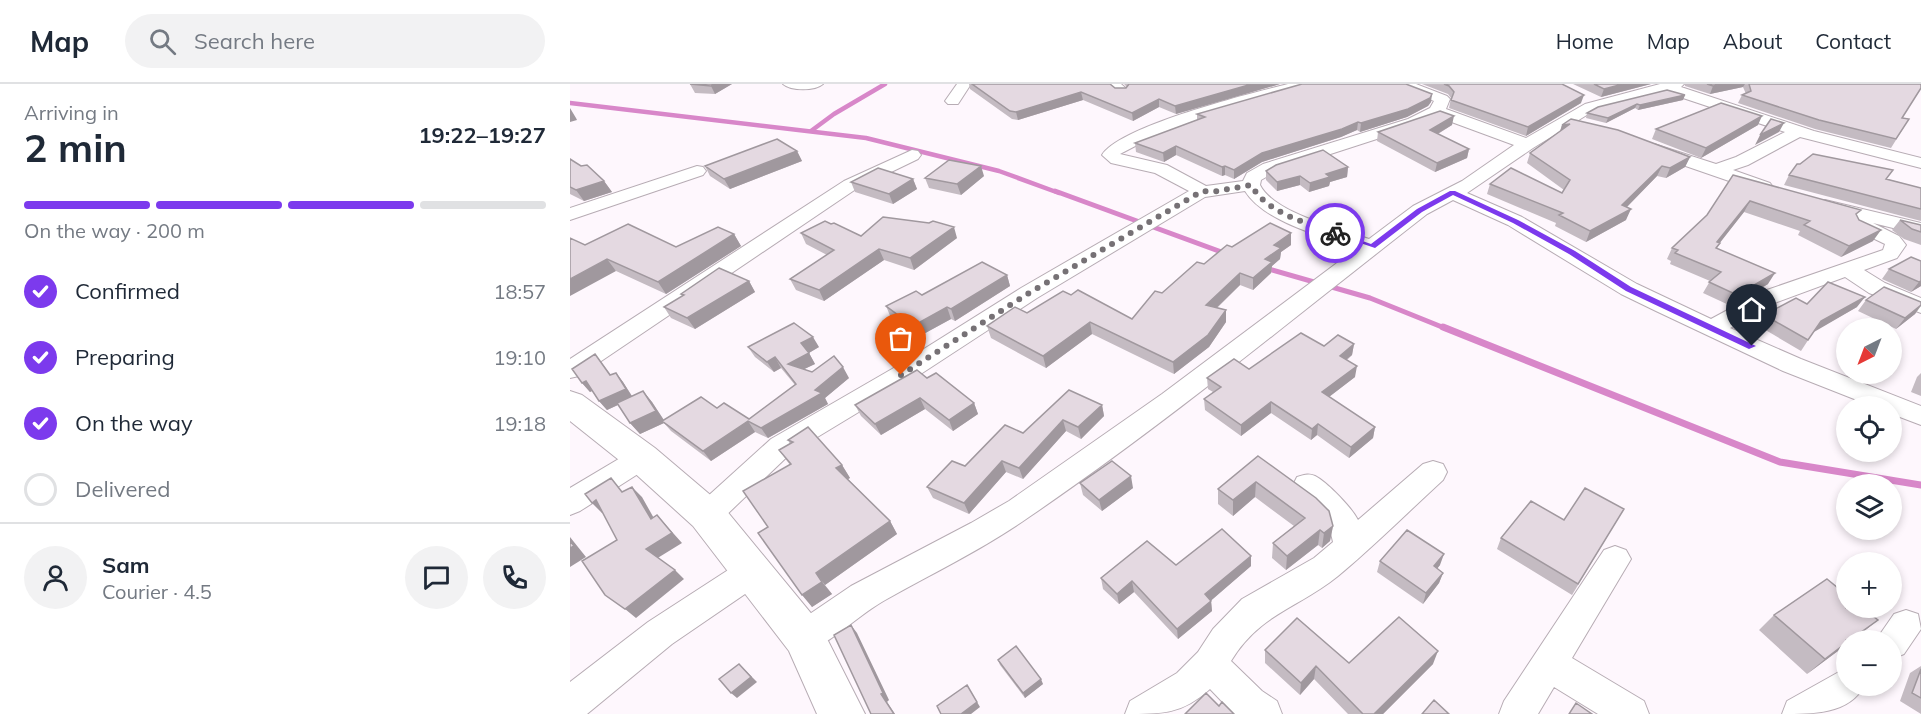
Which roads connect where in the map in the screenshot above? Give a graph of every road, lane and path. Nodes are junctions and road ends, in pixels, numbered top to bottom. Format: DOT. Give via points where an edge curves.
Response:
graph roads {
  1 [pos="790,84"];
  2 [pos="816,84"];
  3 [pos="964,84"];
  4 [pos="1251,84"];
  5 [pos="1306,84"];
  6 [pos="1403,84"];
  7 [pos="1661,86"];
  8 [pos="1268,93"];
  9 [pos="1578,94"];
  10 [pos="953,101"];
  11 [pos="1599,104"];
  12 [pos="1437,111"];
  13 [pos="1563,122"];
  14 [pos="1595,126"];
  15 [pos="1799,131"];
  16 [pos="1640,143"];
  17 [pos="1527,144"];
  18 [pos="912,155"];
  19 [pos="1921,163"];
  20 [pos="697,171"];
  21 [pos="1714,171"];
  22 [pos="1251,185"];
  23 [pos="1202,191"];
  24 [pos="1453,193"];
  25 [pos="1783,193"];
  26 [pos="570,214"];
  27 [pos="1921,229"];
  28 [pos="1372,247"];
  29 [pos="1849,270"];
  30 [pos="1921,306"];
  31 [pos="1712,328"];
  32 [pos="570,370"];
  33 [pos="570,402"];
  34 [pos="1921,416"];
  35 [pos="642,458"];
  36 [pos="1433,472"];
  37 [pos="1307,485"];
  38 [pos="570,502"];
  39 [pos="707,515"];
  40 [pos="1349,546"];
  41 [pos="1615,559"];
  42 [pos="753,572"];
  43 [pos="804,637"];
  44 [pos="1210,664"];
  45 [pos="1548,664"];
  46 [pos="1836,691"];
  47 [pos="570,705"];
  48 [pos="841,714"];
  49 [pos="1143,714"];
  50 [pos="1264,714"];
  51 [pos="1517,714"];
  52 [pos="1631,714"];
  53 [pos="1800,714"];
  1 -- 2 [label="street"];
  3 -- 10 [label="street"];
  4 -- 8 [label="street"];
  5 -- 8 [label="street"];
  6 -- 12 [label="street" via="1442,99"];
  7 -- 11 [label="street"];
  7 -- 15 [label="street"];
  8 -- 23 [label="street" via="1159,128 1111,155 1161,169"];
  9 -- 11 [label="street"];
  11 -- 13 [label="street"];
  12 -- 17 [label="street"];
  12 -- 22 [label="street" via="1414,122 1269,168 1253,177"];
  13 -- 14 [label="street"];
  13 -- 17 [label="street"];
  15 -- 19 [label="street"];
  15 -- 21 [label="street"];
  16 -- 21 [label="street"];
  17 -- 24 [label="street"];
  18 -- 32 [label="street" via="850,185"];
  20 -- 26 [label="street"];
  21 -- 25 [label="street"];
  22 -- 23 [label="street"];
  22 -- 28 [label="street" via="1258,197 1280,211"];
  23 -- 39 [label="street" via="781,446"];
  24 -- 28 [label="street" via="1420,210"];
  24 -- 31 [label="street" via="1515,221 1629,289"];
  27 -- 29 [label="street" via="1809,201 1887,237 1896,245 1890,254"];
  28 -- 43 [label="street" via="1171,400 1019,508 862,596"];
  29 -- 30 [label="street" via="1877,288"];
  29 -- 31 [label="street" via="1769,297"];
  31 -- 34 [label="street" via="1792,365"];
  33 -- 35 [label="street"];
  35 -- 38 [label="street"];
  35 -- 39 [label="street"];
  36 -- 40 [label="street"];
  37 -- 40 [label="street" via="1343,520"];
  39 -- 42 [label="street"];
  40 -- 44 [label="street" via="1325,568 1254,610 1225,640"];
  41 -- 45 [label="street"];
  42 -- 43 [label="street"];
  42 -- 47 [label="street" via="660,633"];
  43 -- 48 [label="street"];
  44 -- 49 [label="street" via="1190,685"];
  44 -- 50 [label="street"];
  45 -- 51 [label="street"];
  45 -- 52 [label="street"];
  46 -- 53 [label="street"];
}
